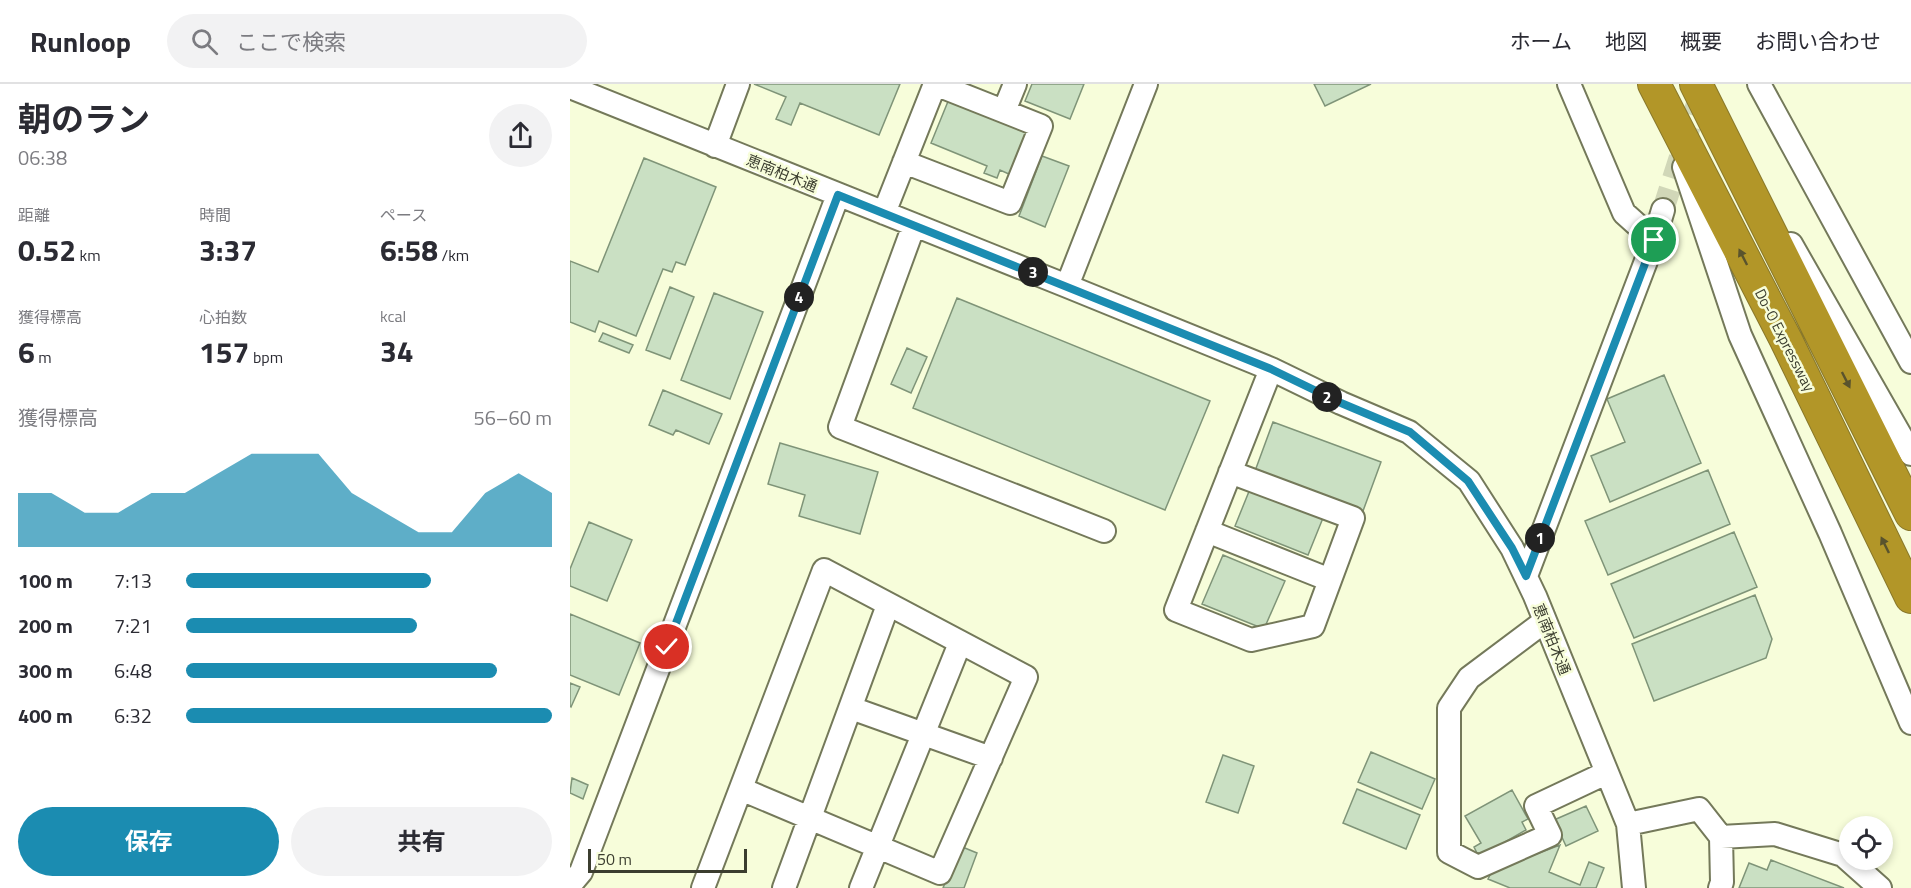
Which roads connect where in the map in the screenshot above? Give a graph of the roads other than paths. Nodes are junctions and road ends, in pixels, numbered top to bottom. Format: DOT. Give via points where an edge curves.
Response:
graph roads {
  1 [pos="738,84"];
  2 [pos="934,84"];
  3 [pos="1015,84"];
  4 [pos="1146,84"];
  5 [pos="1569,84"];
  6 [pos="1698,84"];
  7 [pos="1759,84"];
  8 [pos="570,88"];
  9 [pos="1657,91"];
  10 [pos="1004,111"];
  11 [pos="715,146"];
  12 [pos="904,162"];
  13 [pos="838,195"];
  14 [pos="1663,210"];
  15 [pos="884,213"];
  16 [pos="914,225"];
  17 [pos="1654,240"];
  18 [pos="1067,286"];
  19 [pos="1911,362"];
  20 [pos="1271,369"];
  21 [pos="1911,454"];
  22 [pos="1230,472"];
  23 [pos="1911,514"];
  24 [pos="1104,531"];
  25 [pos="1207,531"];
  26 [pos="1526,576"];
  27 [pos="1330,580"];
  28 [pos="1911,597"];
  29 [pos="888,604"];
  30 [pos="1545,621"];
  31 [pos="960,643"];
  32 [pos="851,708"];
  33 [pos="1911,723"];
  34 [pos="923,734"];
  35 [pos="991,758"];
  36 [pos="1606,773"];
  37 [pos="741,789"];
  38 [pos="811,819"];
  39 [pos="1628,824"];
  40 [pos="1721,837"];
  41 [pos="877,848"];
  42 [pos="570,885"];
  43 [pos="703,888"];
  44 [pos="784,888"];
  45 [pos="861,888"];
  46 [pos="1634,888"];
  47 [pos="1720,888"];
  48 [pos="1880,888"];
  1 -- 11 [label="street"];
  2 -- 10 [label="street"];
  2 -- 12 [label="street"];
  3 -- 10 [label="street"];
  4 -- 18 [label="street"];
  5 -- 17 [label="street" via="1624,213"];
  6 -- 21 [label="street"];
  6 -- 23 [label="highway, one-way"];
  7 -- 19 [label="street"];
  8 -- 11 [label="street, 恵南柏木通"];
  28 -- 9 [label="highway, Do-O Expressway, one-way" via="1786,340"];
  9 -- 33 [label="street" via="1740,335"];
  10 -- 12 [label="street" via="1041,126 1010,203"];
  11 -- 13 [label="street, 恵南柏木通"];
  12 -- 15 [label="street"];
  13 -- 15 [label="street, 恵南柏木通"];
  13 -- 42 [label="street" via="581,872"];
  14 -- 17 [label="street"];
  15 -- 16 [label="street, 恵南柏木通"];
  16 -- 18 [label="street, 恵南柏木通"];
  16 -- 24 [label="street" via="840,427"];
  17 -- 26 [label="street"];
  18 -- 20 [label="street, 恵南柏木通"];
  20 -- 22 [label="street"];
  20 -- 26 [label="street, 恵南柏木通" via="1410,432 1468,481"];
  22 -- 25 [label="street"];
  22 -- 27 [label="street" via="1353,518"];
  25 -- 27 [label="street"];
  25 -- 27 [label="street" via="1176,610 1197,619 1251,640 1314,626"];
  26 -- 30 [label="street, 恵南柏木通"];
  29 -- 31 [label="street"];
  29 -- 32 [label="street"];
  29 -- 37 [label="street" via="824,570"];
  30 -- 36 [label="street, 恵南柏木通"];
  30 -- 36 [label="street" via="1469,678 1449,708 1449,852 1478,867 1550,835 1536,806"];
  31 -- 34 [label="street"];
  31 -- 35 [label="street" via="1026,676"];
  32 -- 34 [label="street"];
  32 -- 38 [label="street"];
  34 -- 35 [label="street"];
  34 -- 41 [label="street"];
  35 -- 41 [label="street" via="940,873"];
  36 -- 39 [label="street, 恵南柏木通"];
  37 -- 38 [label="street"];
  37 -- 43 [label="street"];
  38 -- 41 [label="street"];
  38 -- 44 [label="street"];
  39 -- 40 [label="street" via="1699,809"];
  39 -- 46 [label="street, 恵南柏木通"];
  40 -- 47 [label="street"];
  40 -- 48 [label="street" via="1776,834 1809,844 1843,855"];
  41 -- 45 [label="street"];
}
